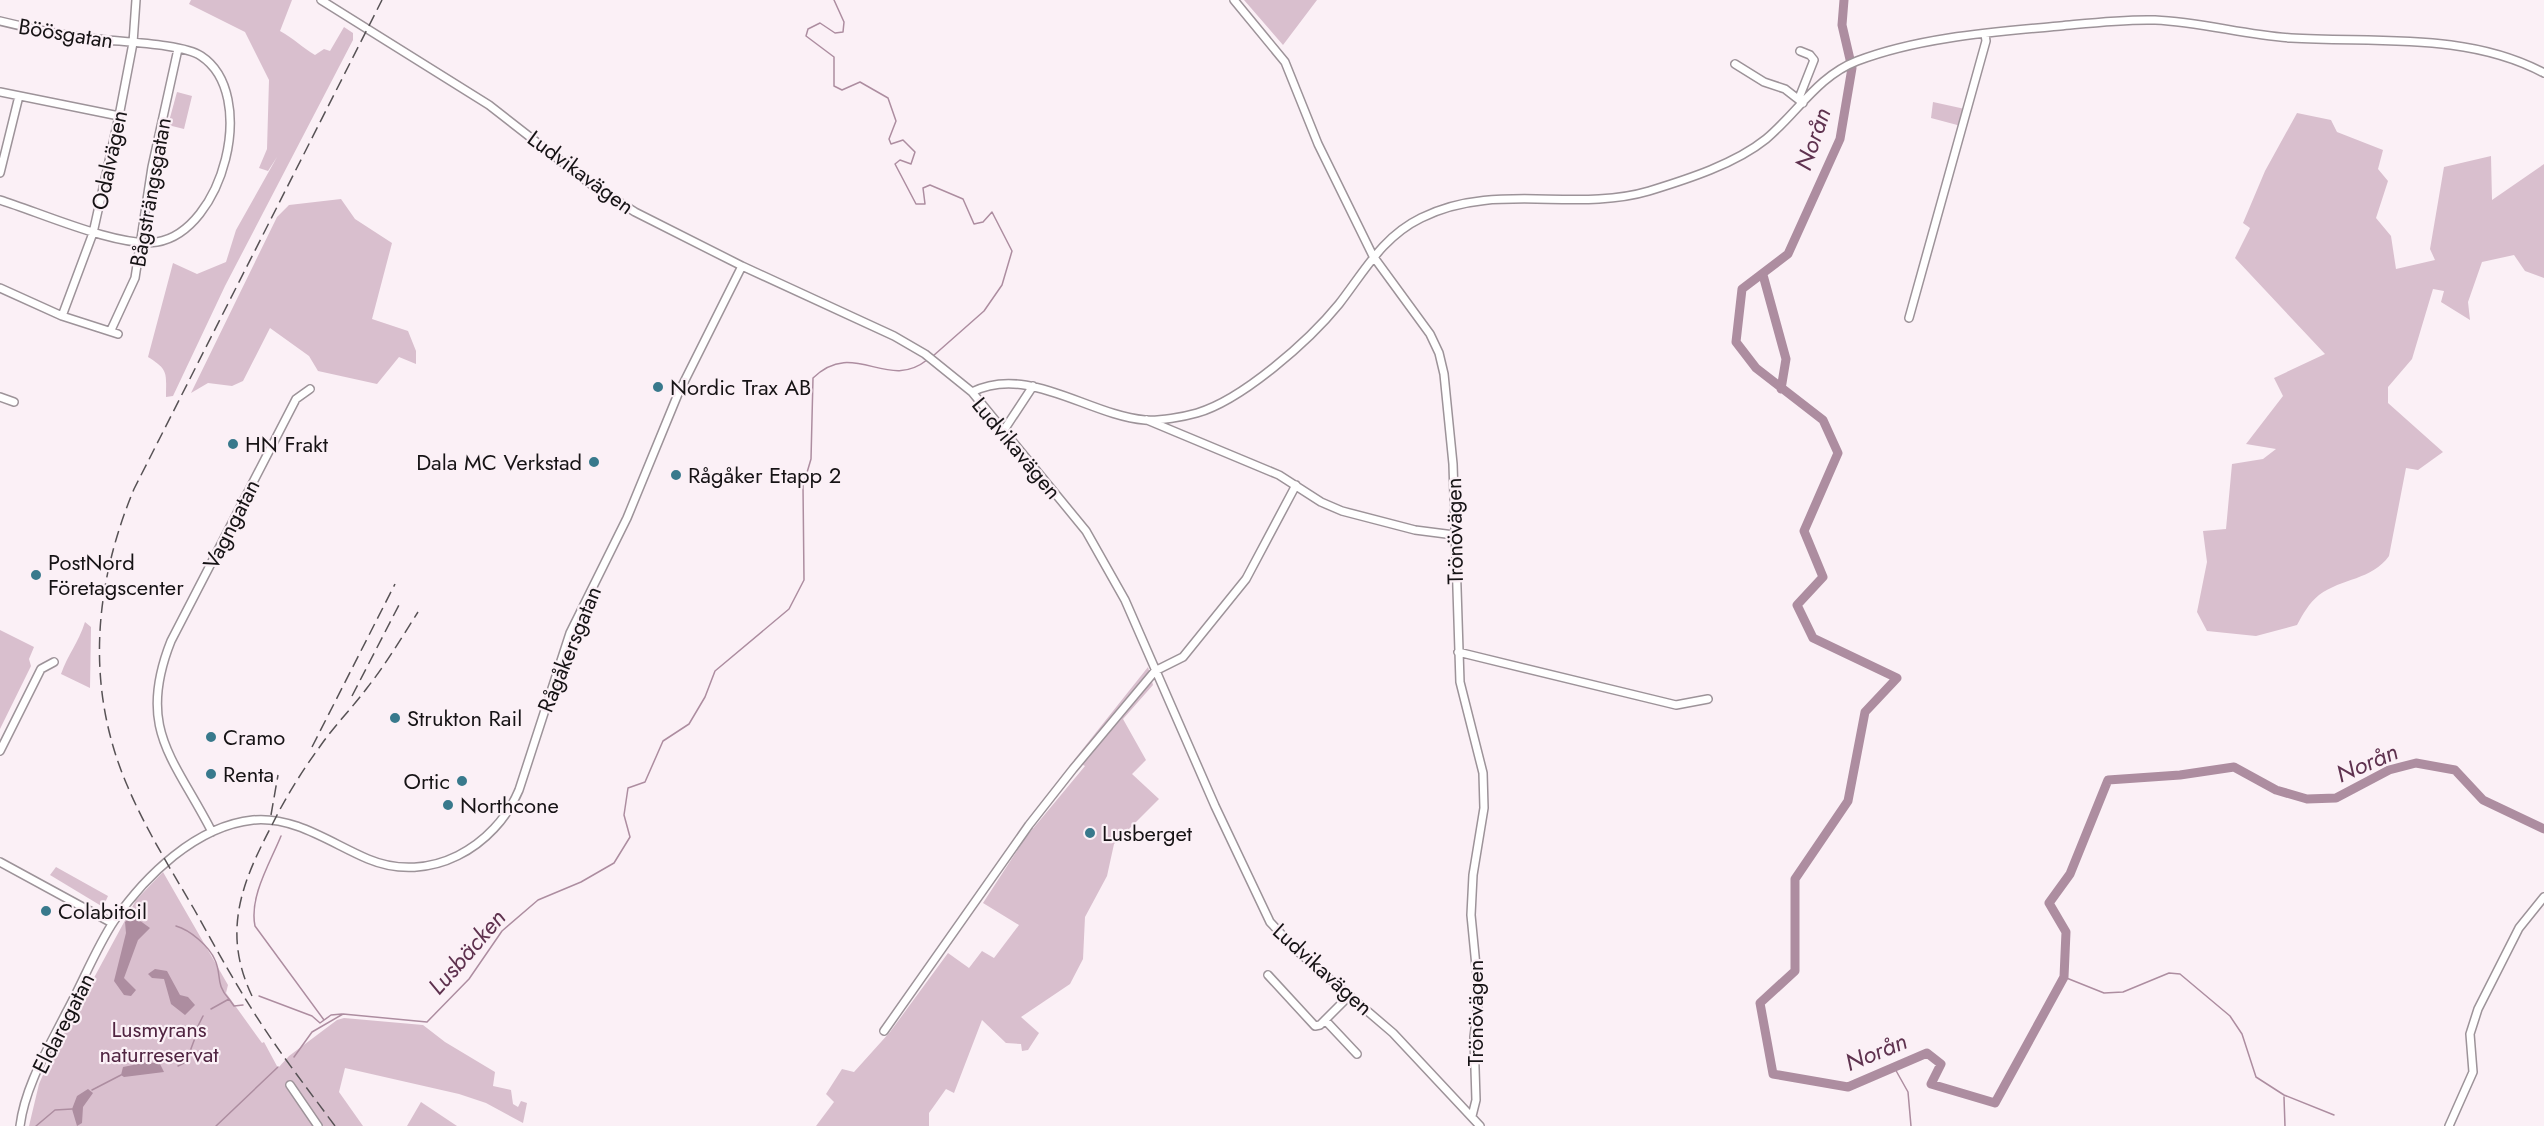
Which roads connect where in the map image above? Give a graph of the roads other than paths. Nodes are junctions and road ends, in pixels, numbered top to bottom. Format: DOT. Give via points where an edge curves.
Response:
graph roads {
  1 [pos="136,0"];
  2 [pos="321,0"];
  3 [pos="1234,0"];
  4 [pos="0,21"];
  5 [pos="1985,34"];
  6 [pos="133,43"];
  7 [pos="178,49"];
  8 [pos="1800,51"];
  9 [pos="1735,64"];
  10 [pos="2544,73"];
  11 [pos="0,92"];
  12 [pos="19,96"];
  13 [pos="1801,100"];
  14 [pos="119,117"];
  15 [pos="0,173"];
  16 [pos="0,200"];
  17 [pos="93,233"];
  18 [pos="139,243"];
  19 [pos="1373,256"];
  20 [pos="742,266"];
  21 [pos="0,288"];
  22 [pos="62,316"];
  23 [pos="1909,318"];
  24 [pos="1033,386"];
  25 [pos="310,389"];
  26 [pos="972,392"];
  27 [pos="0,397"];
  28 [pos="14,402"];
  29 [pos="1147,420"];
  30 [pos="1004,430"];
  31 [pos="1296,485"];
  32 [pos="1454,535"];
  33 [pos="1458,652"];
  34 [pos="54,662"];
  35 [pos="1155,671"];
  36 [pos="1708,699"];
  37 [pos="0,751"];
  38 [pos="212,832"];
  39 [pos="0,862"];
  40 [pos="2544,897"];
  41 [pos="112,923"];
  42 [pos="1268,975"];
  43 [pos="1350,994"];
  44 [pos="1325,1020"];
  45 [pos="884,1030"];
  46 [pos="1357,1054"];
  47 [pos="290,1085"];
  48 [pos="1472,1116"];
  49 [pos="20,1126"];
  50 [pos="318,1126"];
  51 [pos="1480,1126"];
  52 [pos="2449,1126"];
  1 -- 6 [label="street, Odalvägen"];
  2 -- 20 [label="street, Ludvikavägen" via="489,105 589,183 635,212"];
  3 -- 19 [label="street, Trönövägen" via="1285,62 1318,144"];
  4 -- 6 [label="street, Böösgatan" via="50,33"];
  5 -- 10 [label="street" via="2152,20 2291,38 2467,46 2507,56"];
  5 -- 13 [label="street" via="1868,58 1840,70"];
  5 -- 23 [label="street" via="1970,106"];
  6 -- 7 [label="street, Böösgatan"];
  6 -- 14 [label="street, Odalvägen"];
  7 -- 18 [label="street, Bågsträngsgatan"];
  7 -- 18 [label="street, Böösgatan" via="199,54 209,62 227,91 230,112 224,162 207,205 193,222 176,236"];
  8 -- 13 [label="street" via="1814,60"];
  9 -- 13 [label="street"];
  11 -- 12 [label="street"];
  12 -- 14 [label="street"];
  12 -- 15 [label="street"];
  13 -- 19 [label="street" via="1775,131 1746,153 1664,186 1611,198 1506,197 1455,205 1407,226"];
  14 -- 17 [label="street, Odalvägen"];
  16 -- 17 [label="street"];
  17 -- 18 [label="street"];
  17 -- 22 [label="street, Odalvägen"];
  18 -- 22 [label="street, Bågsträngsgatan" via="132,289 115,332"];
  19 -- 29 [label="street" via="1338,305 1301,346 1237,393 1198,412"];
  19 -- 32 [label="street, Trönövägen" via="1430,334 1439,353 1453,464"];
  20 -- 26 [label="street, Ludvikavägen" via="862,320 925,354"];
  20 -- 38 [label="street, Rågåkersgatan" via="678,394 627,518 570,633 519,790 496,829 461,855 416,866 370,860 305,829 273,822 234,823"];
  21 -- 22 [label="street"];
  24 -- 26 [label="street" via="1003,384"];
  24 -- 29 [label="street"];
  24 -- 30 [label="street"];
  25 -- 38 [label="street, Vagngatan" via="296,399 161,665 155,703 164,741"];
  26 -- 30 [label="street, Ludvikavägen"];
  27 -- 28 [label="street"];
  29 -- 31 [label="street"];
  30 -- 35 [label="street, Ludvikavägen" via="1086,531 1125,600"];
  31 -- 32 [label="street" via="1341,511 1415,530"];
  31 -- 35 [label="street" via="1246,579 1183,657"];
  32 -- 33 [label="street, Trönövägen"];
  33 -- 36 [label="street" via="1676,705"];
  33 -- 48 [label="street, Trönövägen" via="1460,682 1483,773 1484,796 1471,915 1479,998 1474,1037 1476,1100"];
  34 -- 37 [label="street" via="41,669"];
  35 -- 43 [label="street, Ludvikavägen" via="1267,916 1291,945"];
  35 -- 45 [label="street" via="1029,825"];
  38 -- 41 [label="street, Rågåkersgatan" via="152,875"];
  39 -- 41 [label="street"];
  40 -- 52 [label="street" via="2519,928 2478,1009 2470,1034 2474,1072"];
  41 -- 49 [label="street, Eldaregatan" via="44,1057"];
  42 -- 44 [label="street" via="1311,1022 1318,1026"];
  43 -- 44 [label="street"];
  43 -- 48 [label="street, Ludvikavägen"];
  44 -- 46 [label="street"];
  47 -- 50 [label="street"];
  48 -- 51 [label="street, Ludvikavägen"];
}
